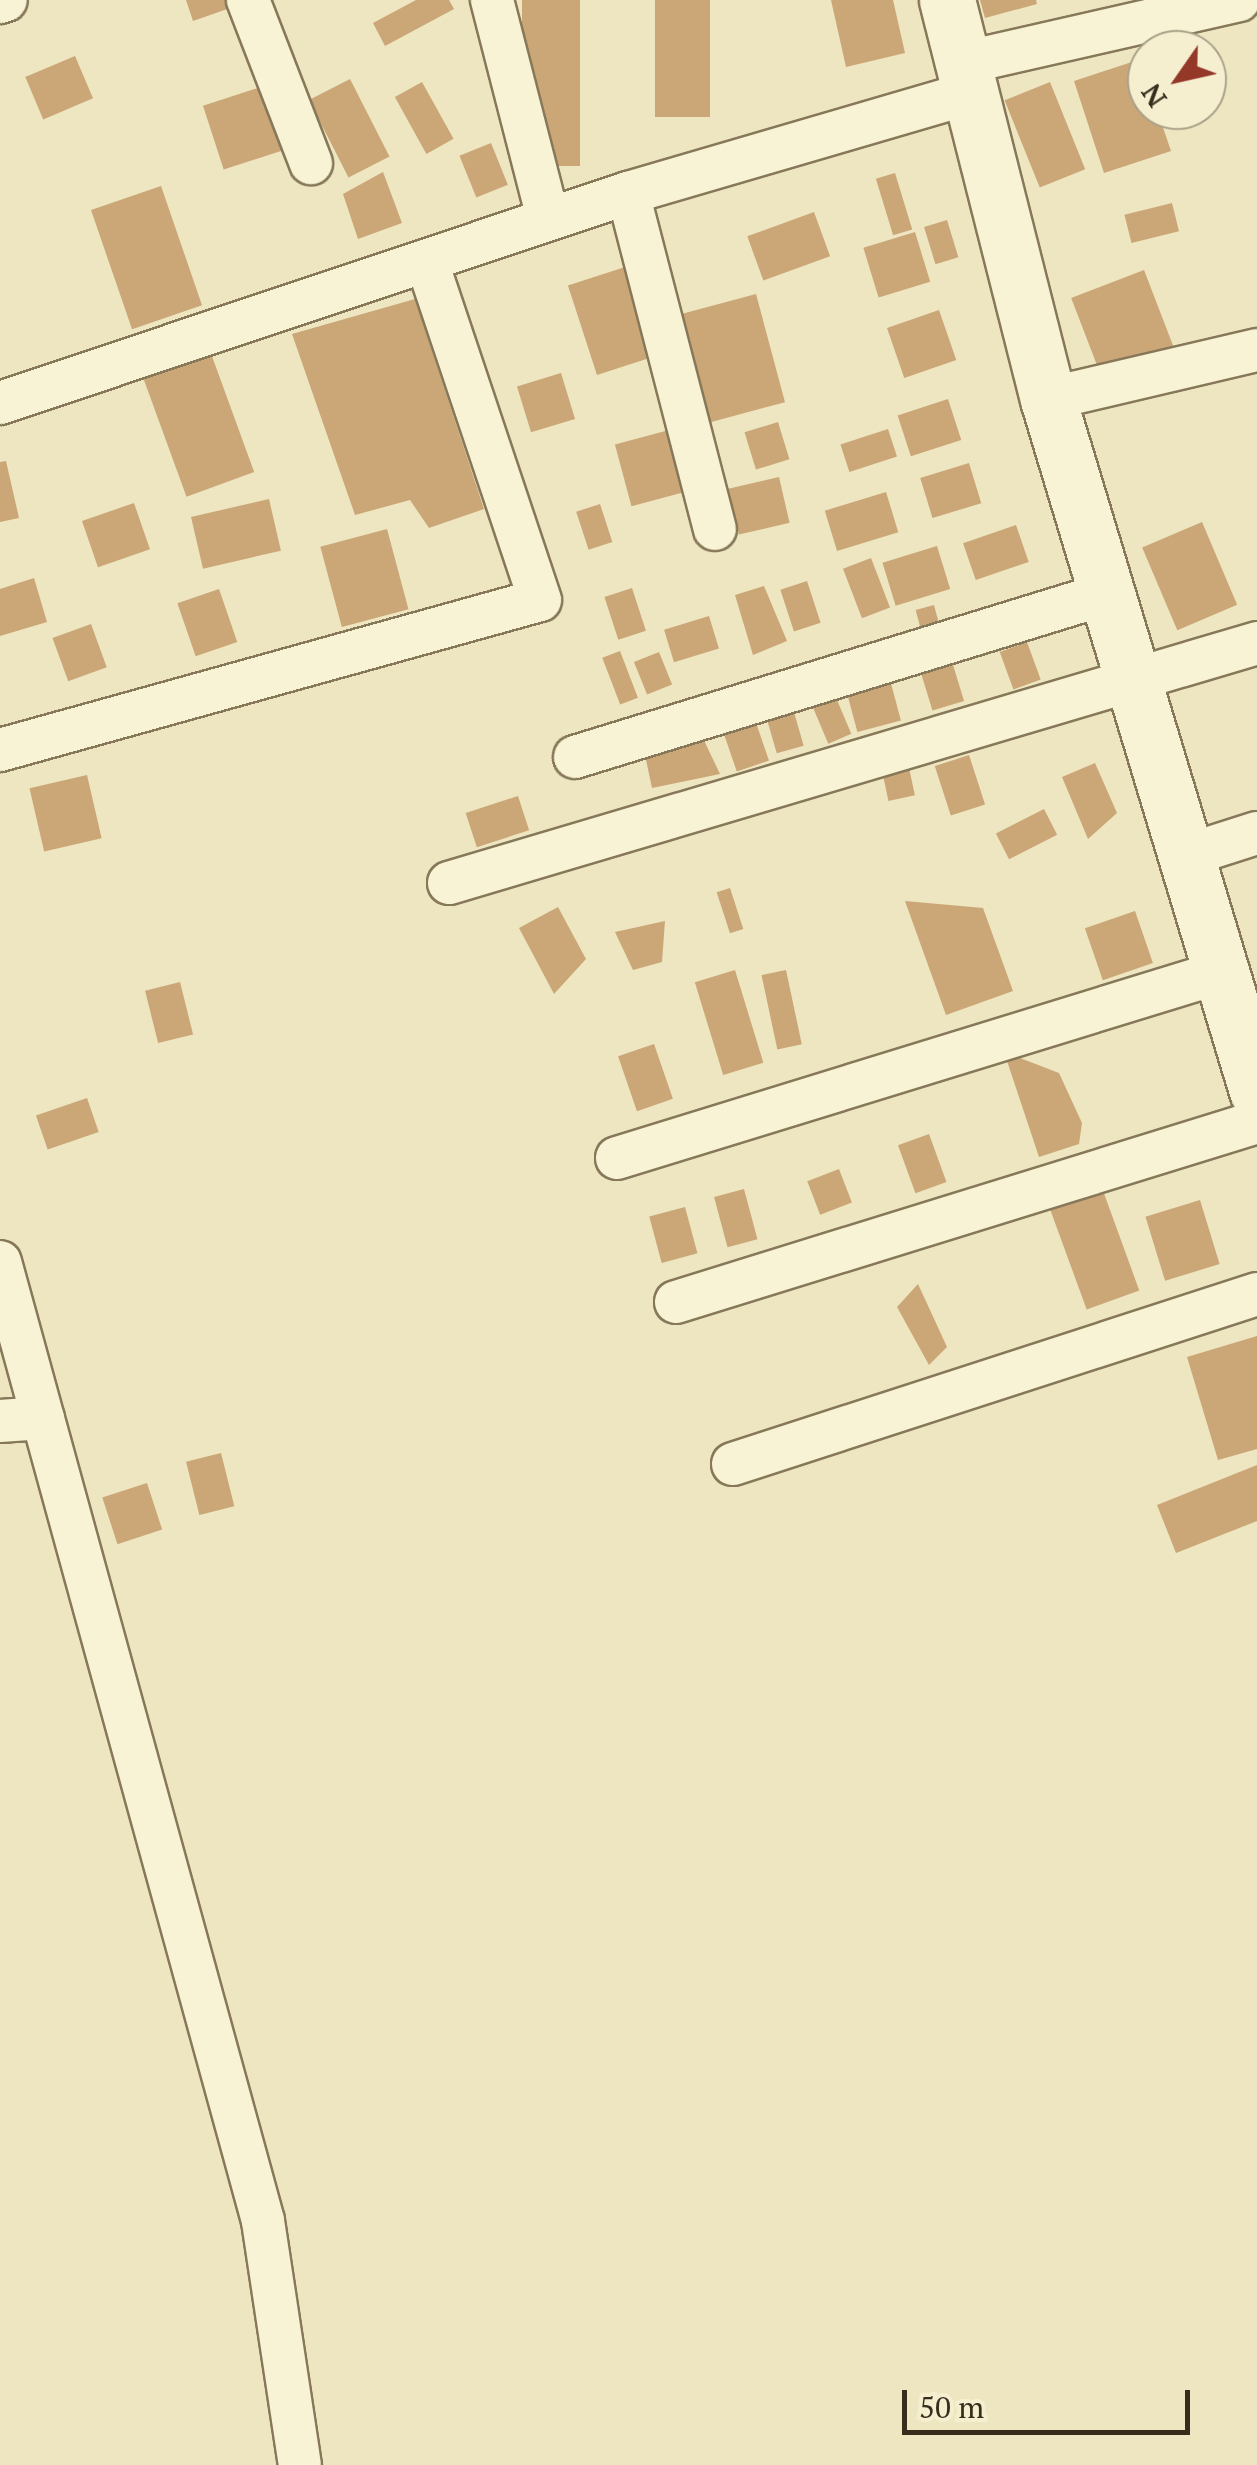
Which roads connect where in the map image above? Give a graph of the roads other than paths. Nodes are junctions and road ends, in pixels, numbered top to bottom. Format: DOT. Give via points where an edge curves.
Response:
graph roads {
  1 [pos="248,0"];
  2 [pos="492,0"];
  3 [pos="947,0"];
  4 [pos="1238,0"];
  5 [pos="961,79"];
  6 [pos="311,164"];
  7 [pos="628,193"];
  8 [pos="548,218"];
  9 [pos="428,262"];
  10 [pos="1257,350"];
  11 [pos="1048,399"];
  12 [pos="0,403"];
  13 [pos="715,529"];
  14 [pos="1108,593"];
  15 [pos="1257,643"];
  16 [pos="1136,685"];
  17 [pos="0,750"];
  18 [pos="574,758"];
  19 [pos="1257,833"];
  20 [pos="1191,854"];
  21 [pos="449,882"];
  22 [pos="1224,971"];
  23 [pos="1257,1091"];
  24 [pos="1257,1122"];
  25 [pos="617,1158"];
  26 [pos="0,1262"];
  27 [pos="1257,1294"];
  28 [pos="676,1302"];
  29 [pos="43,1418"];
  30 [pos="0,1422"];
  31 [pos="733,1464"];
  32 [pos="300,2465"];
  1 -- 6 [label="street"];
  2 -- 8 [label="street"];
  3 -- 5 [label="street"];
  4 -- 5 [label="street"];
  5 -- 7 [label="street"];
  5 -- 11 [label="street"];
  7 -- 8 [label="street"];
  7 -- 13 [label="street"];
  8 -- 9 [label="street"];
  9 -- 12 [label="street"];
  9 -- 17 [label="street" via="540,600"];
  10 -- 11 [label="street"];
  11 -- 14 [label="street"];
  14 -- 16 [label="street"];
  14 -- 18 [label="street"];
  15 -- 16 [label="street"];
  16 -- 20 [label="street"];
  16 -- 21 [label="street"];
  19 -- 20 [label="street"];
  20 -- 22 [label="street"];
  22 -- 23 [label="street"];
  22 -- 25 [label="street"];
  24 -- 28 [label="street"];
  26 -- 29 [label="street"];
  27 -- 31 [label="street"];
  29 -- 30 [label="street"];
  29 -- 32 [label="street" via="264,2221"];
}
